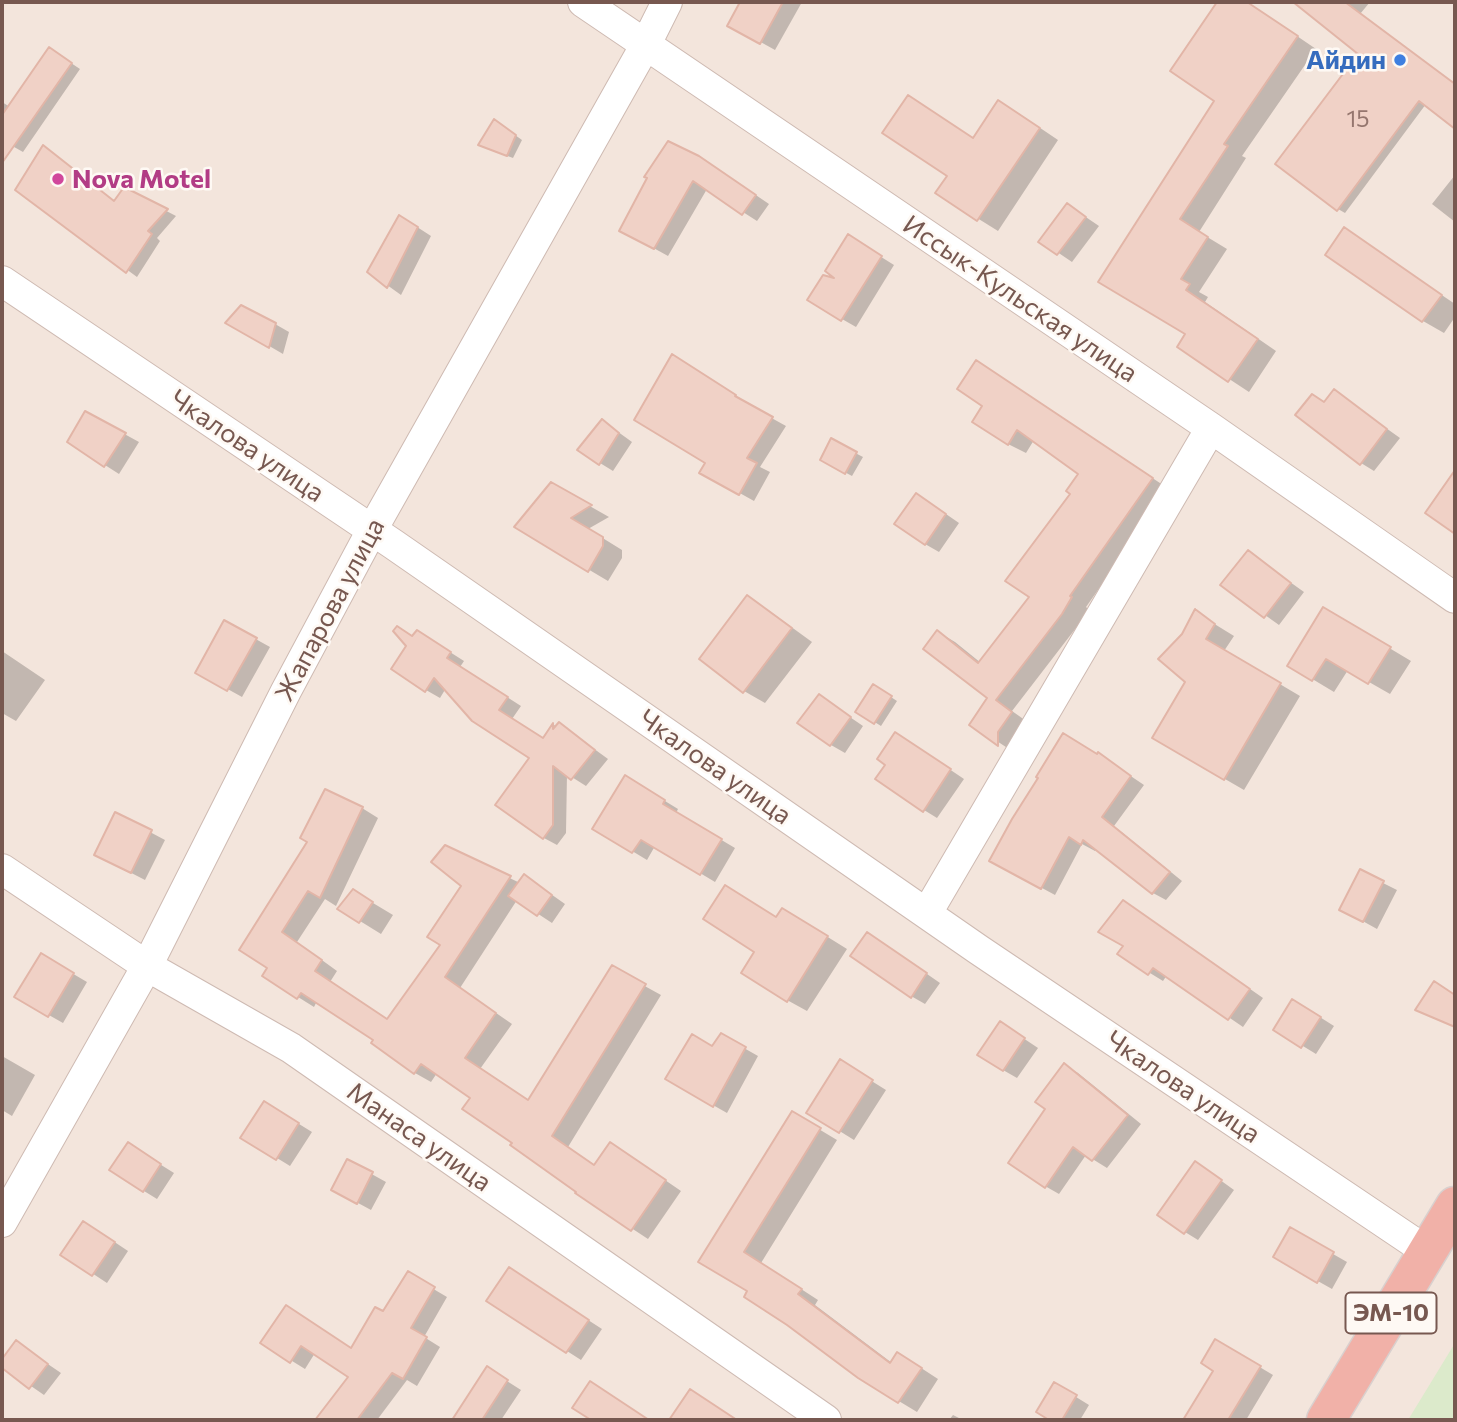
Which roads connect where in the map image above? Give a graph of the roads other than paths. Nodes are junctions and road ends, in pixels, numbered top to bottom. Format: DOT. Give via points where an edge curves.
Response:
graph roads {
  1 [pos="583,2"];
  2 [pos="667,2"];
  3 [pos="645,46"];
  4 [pos="2,281"];
  5 [pos="1211,428"];
  6 [pos="372,530"];
  7 [pos="1455,598"];
  8 [pos="2,869"];
  9 [pos="927,913"];
  10 [pos="147,966"];
  11 [pos="1455,1206"];
  12 [pos="2,1222"];
  13 [pos="1428,1252"];
  14 [pos="826,1420"];
  15 [pos="1326,1420"];
  1 -- 3 [label="street, Иссык-Кульская улица"];
  2 -- 3 [label="street, Жапарова улица"];
  3 -- 5 [label="street, Иссык-Кульская улица"];
  3 -- 6 [label="street, Жапарова улица"];
  4 -- 6 [label="street, Чкалова улица"];
  5 -- 7 [label="street, Иссык-Кульская улица"];
  5 -- 9 [label="street"];
  6 -- 9 [label="street, Чкалова улица"];
  6 -- 10 [label="street, Жапарова улица"];
  8 -- 10 [label="street, Манаса улица"];
  9 -- 13 [label="street, Чкалова улица"];
  10 -- 12 [label="street, Жапарова улица"];
  10 -- 14 [label="street, Манаса улица" via="291,1048"];
  11 -- 13 [label="highway, ЭМ-10"];
  13 -- 15 [label="highway, ЭМ-10"];
}
